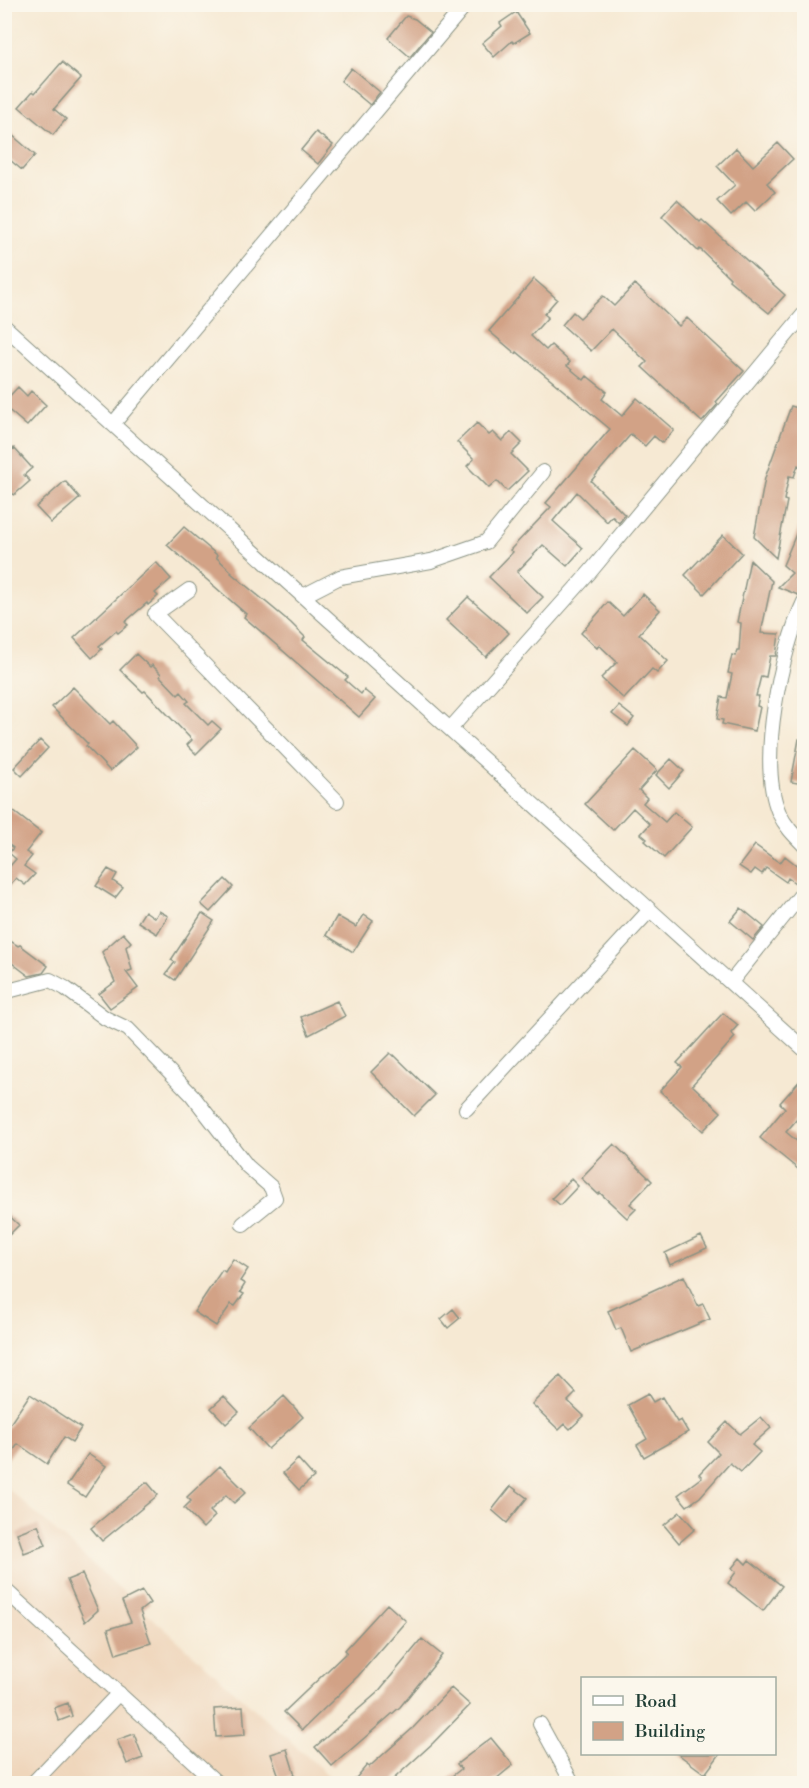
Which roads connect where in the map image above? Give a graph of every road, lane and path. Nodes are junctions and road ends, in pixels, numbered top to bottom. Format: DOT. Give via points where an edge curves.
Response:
graph roads {
  1 [pos="466,4"];
  2 [pos="804,314"];
  3 [pos="4,326"];
  4 [pos="113,424"];
  5 [pos="543,472"];
  6 [pos="189,590"];
  7 [pos="303,596"];
  8 [pos="804,602"];
  9 [pos="450,729"];
  10 [pos="337,801"];
  11 [pos="804,845"];
  12 [pos="804,891"];
  13 [pos="650,910"];
  14 [pos="731,982"];
  15 [pos="4,992"];
  16 [pos="804,1049"];
  17 [pos="466,1109"];
  18 [pos="243,1224"];
  19 [pos="4,1588"];
  20 [pos="119,1693"];
  21 [pos="540,1724"];
  22 [pos="32,1784"];
  23 [pos="218,1784"];
  24 [pos="573,1784"];
  1 -- 4 [label="street"];
  2 -- 9 [label="street" via="590,572"];
  3 -- 4 [label="street"];
  4 -- 7 [label="street"];
  5 -- 7 [label="street" via="486,542 431,561 340,577"];
  6 -- 10 [label="street" via="155,614"];
  7 -- 9 [label="street"];
  8 -- 11 [label="street" via="785,656 770,743 770,773 785,826"];
  9 -- 13 [label="street"];
  12 -- 14 [label="street"];
  13 -- 14 [label="street"];
  13 -- 17 [label="street"];
  14 -- 16 [label="street"];
  15 -- 18 [label="street" via="50,980 128,1029 192,1095 247,1166 271,1186 275,1198"];
  19 -- 20 [label="street"];
  20 -- 22 [label="street"];
  20 -- 23 [label="street"];
  21 -- 24 [label="street"];
}
